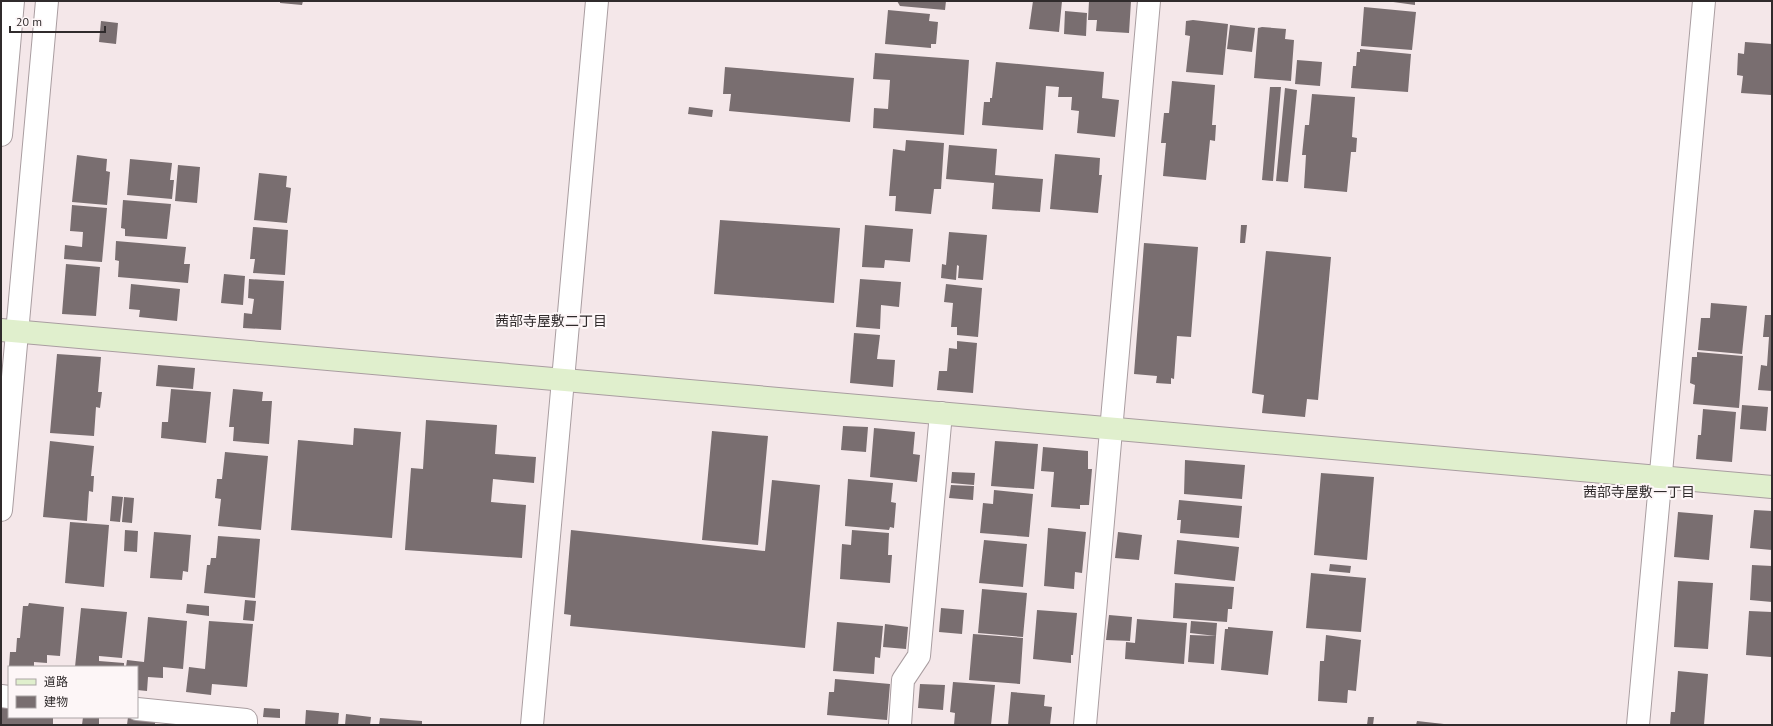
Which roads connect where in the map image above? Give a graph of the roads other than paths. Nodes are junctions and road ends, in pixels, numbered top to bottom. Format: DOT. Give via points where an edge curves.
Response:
graph roads {
  1 [pos="13,1"];
  2 [pos="47,1"];
  3 [pos="597,1"];
  4 [pos="1149,1"];
  5 [pos="1704,1"];
  6 [pos="1,135"];
  7 [pos="9,331"];
  8 [pos="563,379"];
  9 [pos="941,413"];
  10 [pos="1110,428"];
  11 [pos="1660,478"];
  12 [pos="1772,487"];
  13 [pos="1,510"];
  14 [pos="138,709"];
  15 [pos="246,725"];
  16 [pos="532,725"];
  17 [pos="900,725"];
  18 [pos="1085,725"];
  19 [pos="1638,725"];
  1 -- 6 [label="street"];
  2 -- 7 [label="street"];
  3 -- 8 [label="street"];
  4 -- 10 [label="street"];
  5 -- 11 [label="street"];
  7 -- 8 [label="street"];
  7 -- 13 [label="street"];
  8 -- 9 [label="street"];
  8 -- 16 [label="street"];
  9 -- 10 [label="street"];
  9 -- 17 [label="street" via="919,656 903,680"];
  10 -- 11 [label="street"];
  10 -- 18 [label="street"];
  11 -- 12 [label="street"];
  11 -- 19 [label="street"];
  14 -- 15 [label="street" via="246,720"];
}
